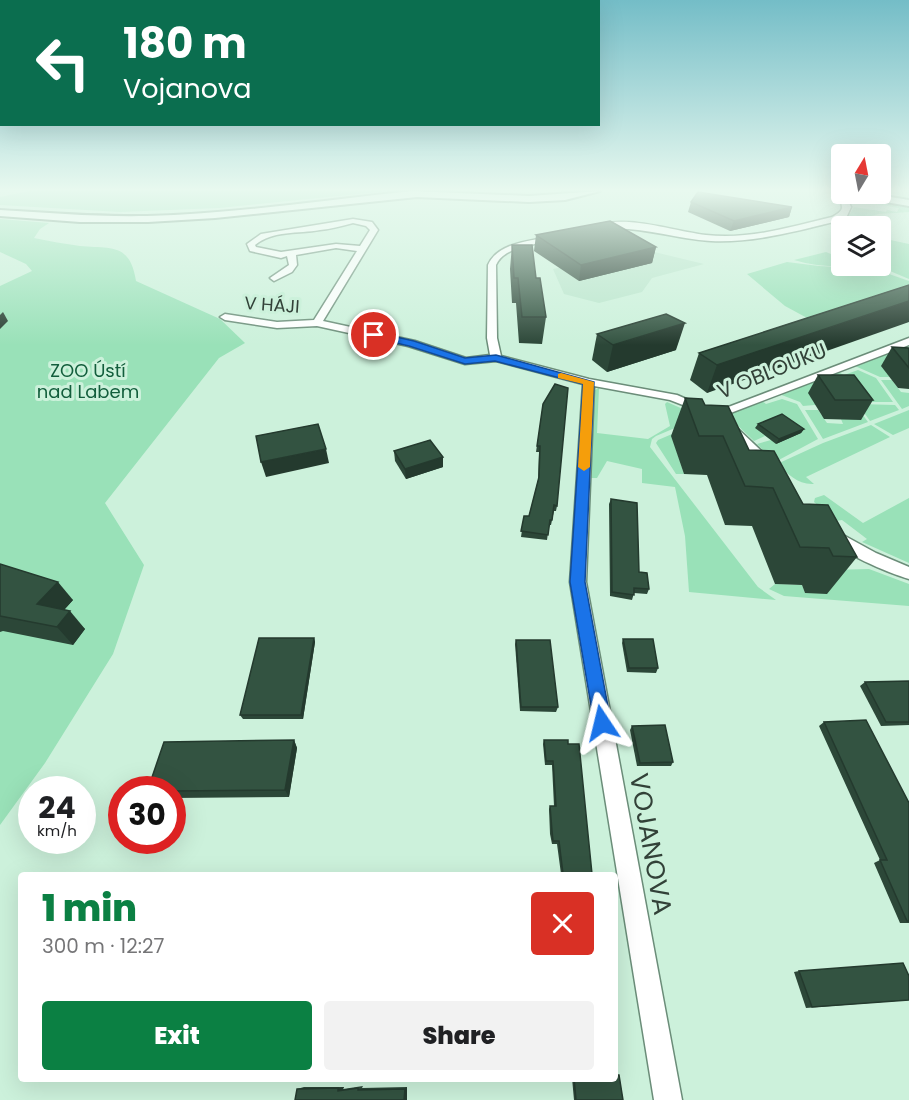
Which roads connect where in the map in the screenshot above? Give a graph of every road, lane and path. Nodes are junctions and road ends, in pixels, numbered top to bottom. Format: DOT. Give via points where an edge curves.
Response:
graph roads {
  1 [pos="253,242"];
  2 [pos="367,242"];
  3 [pos="533,242"];
  4 [pos="363,249"];
  5 [pos="291,253"];
  6 [pos="274,278"];
  7 [pos="225,317"];
  8 [pos="317,323"];
  9 [pos="909,341"];
  10 [pos="496,358"];
  11 [pos="589,382"];
  12 [pos="716,414"];
  13 [pos="775,473"];
  14 [pos="826,526"];
  15 [pos="909,573"];
  16 [pos="668,1100"];
  1 -- 5 [label="street, V HÁJI" via="253,249 264,253"];
  2 -- 4 [label="street, V HÁJI"];
  3 -- 10 [label="street" via="514,247 495,258 492,265 492,338"];
  4 -- 5 [label="street" via="336,246"];
  4 -- 8 [label="street, V HÁJI"];
  5 -- 6 [label="street" via="293,265"];
  7 -- 8 [label="street, V HÁJI" via="277,325"];
  8 -- 10 [label="street, V HÁJI" via="411,343 465,362"];
  9 -- 12 [label="street, V OBLOUKU"];
  10 -- 11 [label="street"];
  11 -- 12 [label="street" via="673,397"];
  11 -- 16 [label="street, VOJANOVA" via="578,582"];
  12 -- 13 [label="street, V OBLOUKU"];
  14 -- 15 [label="street" via="855,549"];
}
